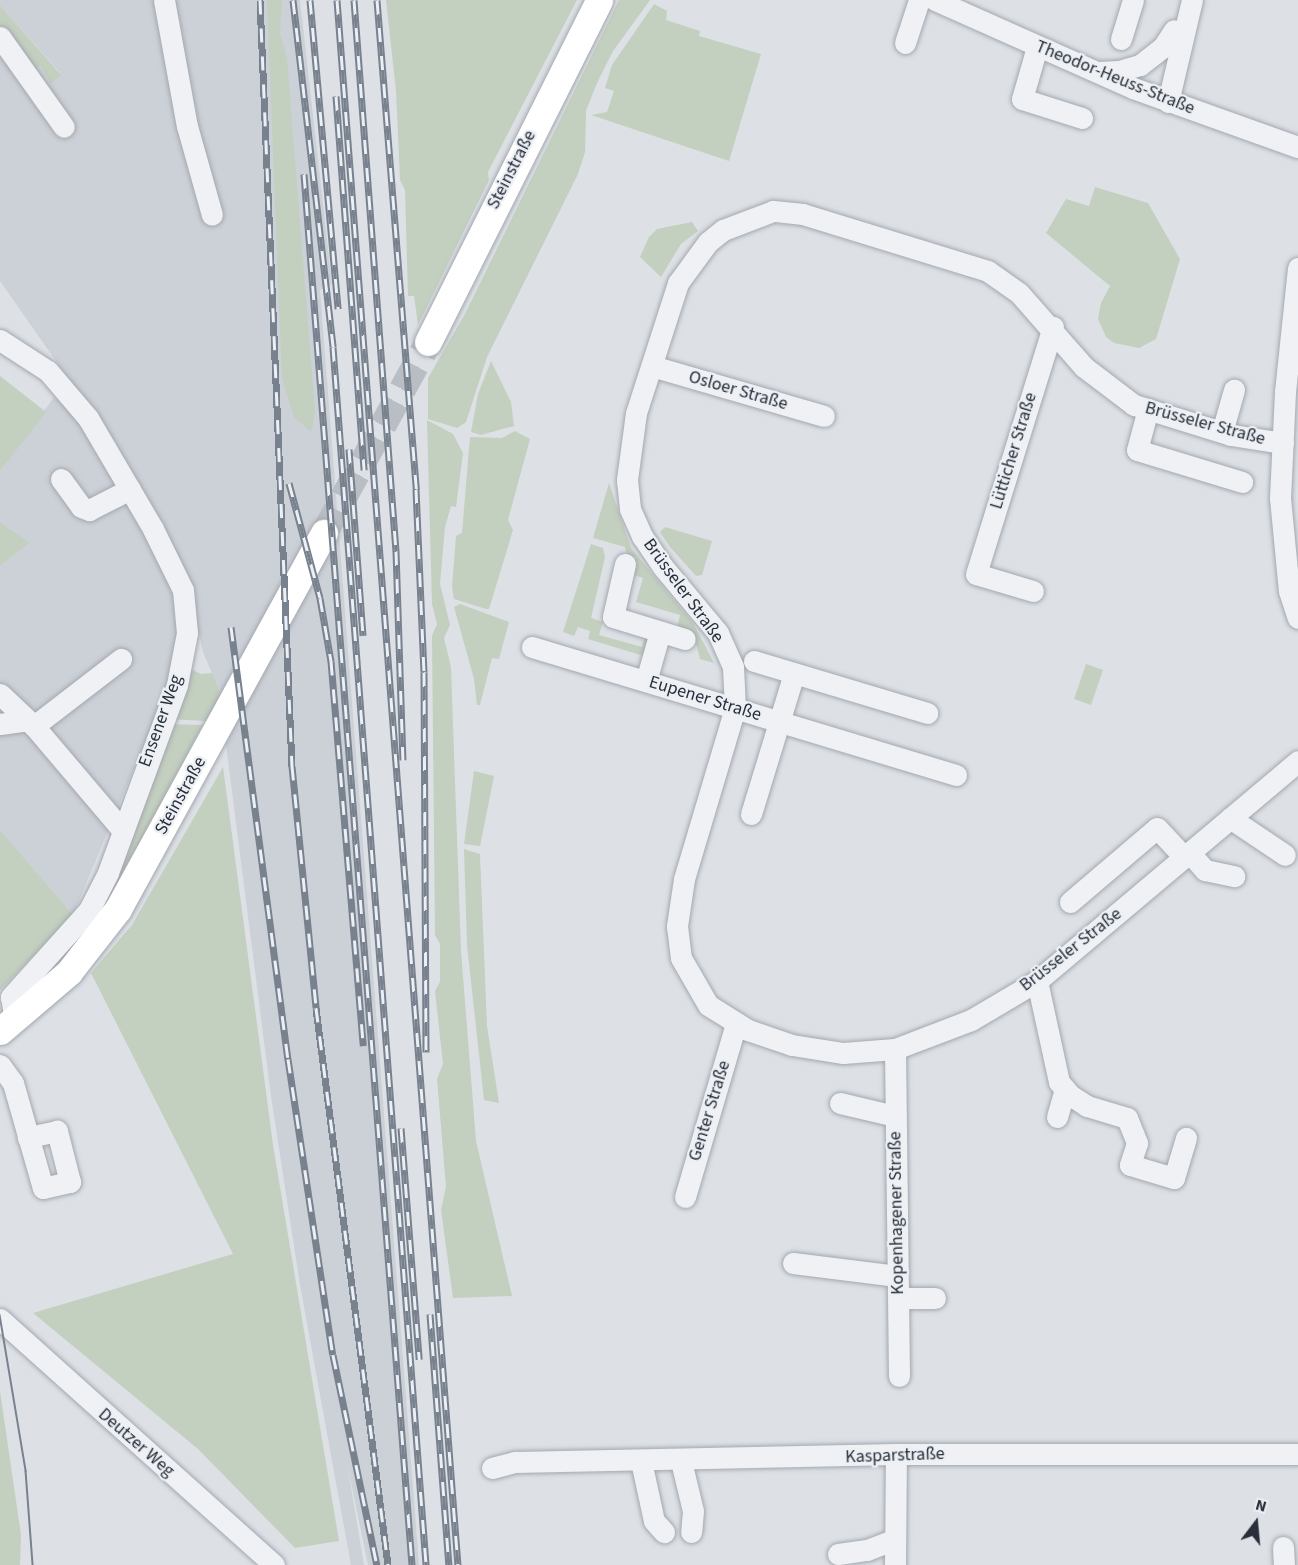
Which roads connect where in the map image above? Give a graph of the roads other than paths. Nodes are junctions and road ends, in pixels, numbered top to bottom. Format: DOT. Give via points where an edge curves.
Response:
graph roads {
  1 [pos="164,0"];
  2 [pos="599,0"];
  3 [pos="919,0"];
  4 [pos="935,0"];
  5 [pos="1133,0"];
  6 [pos="1185,0"];
  7 [pos="1192,0"];
  8 [pos="1174,30"];
  9 [pos="0,37"];
  10 [pos="1121,39"];
  11 [pos="905,43"];
  12 [pos="1037,47"];
  13 [pos="1097,72"];
  14 [pos="1162,99"];
  15 [pos="1082,118"];
  16 [pos="64,127"];
  17 [pos="1298,147"];
  18 [pos="212,215"];
  19 [pos="1298,268"];
  20 [pos="1296,295"];
  21 [pos="1053,327"];
  22 [pos="0,340"];
  23 [pos="428,342"];
  24 [pos="652,366"];
  25 [pos="1234,390"];
  26 [pos="1148,409"];
  27 [pos="824,416"];
  28 [pos="1222,432"];
  29 [pos="1283,443"];
  30 [pos="61,479"];
  31 [pos="1242,482"];
  32 [pos="130,489"];
  33 [pos="324,533"];
  34 [pos="625,564"];
  35 [pos="1033,591"];
  36 [pos="1298,618"];
  37 [pos="660,632"];
  38 [pos="685,639"];
  39 [pos="532,647"];
  40 [pos="121,659"];
  41 [pos="754,661"];
  42 [pos="794,673"];
  43 [pos="646,681"];
  44 [pos="0,694"];
  45 [pos="735,708"];
  46 [pos="927,713"];
  47 [pos="779,721"];
  48 [pos="30,723"];
  49 [pos="0,724"];
  50 [pos="1298,761"];
  51 [pos="956,775"];
  52 [pos="751,814"];
  53 [pos="1230,818"];
  54 [pos="123,831"];
  55 [pos="1187,855"];
  56 [pos="1285,855"];
  57 [pos="1234,876"];
  58 [pos="1070,902"];
  59 [pos="1037,981"];
  60 [pos="736,1024"];
  61 [pos="8,1025"];
  62 [pos="895,1049"];
  63 [pos="0,1065"];
  64 [pos="1065,1089"];
  65 [pos="840,1103"];
  66 [pos="895,1116"];
  67 [pos="1057,1117"];
  68 [pos="28,1137"];
  69 [pos="1186,1138"];
  70 [pos="685,1197"];
  71 [pos="792,1263"];
  72 [pos="897,1276"];
  73 [pos="899,1298"];
  74 [pos="935,1298"];
  75 [pos="0,1319"];
  76 [pos="899,1376"];
  77 [pos="896,1454"];
  78 [pos="1298,1454"];
  79 [pos="641,1461"];
  80 [pos="681,1461"];
  81 [pos="492,1468"];
  82 [pos="664,1532"];
  83 [pos="691,1532"];
  84 [pos="895,1539"];
  85 [pos="838,1554"];
  86 [pos="274,1565"];
  87 [pos="895,1565"];
  1 -- 18 [label="street" via="187,126"];
  2 -- 23 [label="main road, Steinstraße"];
  3 -- 11 [label="street"];
  4 -- 12 [label="street, Theodor-Heuss-Straße"];
  5 -- 10 [label="street"];
  6 -- 8 [label="street"];
  7 -- 14 [label="street"];
  8 -- 13 [label="street" via="1163,48 1140,65"];
  8 -- 14 [label="street"];
  9 -- 16 [label="street"];
  12 -- 13 [label="street, Theodor-Heuss-Straße"];
  12 -- 15 [label="street" via="1022,99"];
  13 -- 14 [label="street, Theodor-Heuss-Straße"];
  14 -- 17 [label="street, Theodor-Heuss-Straße"];
  19 -- 20 [label="street"];
  20 -- 29 [label="street"];
  21 -- 24 [label="street, Brüsseler Straße" via="1019,292 988,271 803,214 773,211 723,230 694,259 678,284"];
  21 -- 26 [label="street, Brüsseler Straße" via="1084,367 1115,394"];
  21 -- 35 [label="street, Lütticher Straße" via="976,574"];
  22 -- 32 [label="street, Ensener Weg" via="54,379 88,418"];
  24 -- 27 [label="street, Osloer Straße"];
  24 -- 45 [label="street, Brüsseler Straße" via="629,452 630,509 663,567 720,637 733,666"];
  25 -- 28 [label="street"];
  26 -- 28 [label="street, Brüsseler Straße"];
  26 -- 31 [label="street" via="1137,450"];
  28 -- 29 [label="street, Brüsseler Straße"];
  29 -- 36 [label="street" via="1280,498 1289,591"];
  30 -- 32 [label="street" via="81,507 89,510"];
  32 -- 54 [label="street, Ensener Weg" via="183,590 188,633 177,685"];
  33 -- 61 [label="main road, Steinstraße" via="118,909 69,972"];
  34 -- 37 [label="street" via="613,617"];
  37 -- 38 [label="street"];
  37 -- 43 [label="street"];
  39 -- 43 [label="street, Eupener Straße"];
  40 -- 48 [label="street"];
  41 -- 42 [label="street"];
  42 -- 46 [label="street"];
  42 -- 47 [label="street"];
  43 -- 45 [label="street, Eupener Straße"];
  44 -- 48 [label="street"];
  45 -- 47 [label="street, Eupener Straße"];
  45 -- 60 [label="street, Brüsseler Straße" via="684,879 677,926 681,958 708,1005"];
  47 -- 51 [label="street, Eupener Straße"];
  47 -- 52 [label="street"];
  48 -- 49 [label="street"];
  48 -- 54 [label="street"];
  50 -- 53 [label="street, Brüsseler Straße"];
  53 -- 55 [label="street, Brüsseler Straße"];
  53 -- 56 [label="street"];
  54 -- 61 [label="street, Ensener Weg" via="89,910 11,997"];
  55 -- 57 [label="street" via="1205,870"];
  55 -- 58 [label="street" via="1157,828"];
  55 -- 59 [label="street, Brüsseler Straße"];
  59 -- 62 [label="street, Brüsseler Straße" via="971,1020"];
  59 -- 64 [label="street" via="1059,1082"];
  60 -- 62 [label="street, Brüsseler Straße" via="814,1050 843,1053"];
  60 -- 70 [label="street, Genter Straße"];
  62 -- 66 [label="street, Kopenhagener Straße"];
  63 -- 68 [label="street" via="13,1083"];
  64 -- 67 [label="street"];
  64 -- 69 [label="street" via="1087,1106 1127,1118 1137,1143 1130,1165 1174,1178"];
  65 -- 66 [label="street"];
  66 -- 72 [label="street, Kopenhagener Straße"];
  71 -- 72 [label="street"];
  72 -- 73 [label="street, Kopenhagener Straße"];
  73 -- 74 [label="street"];
  73 -- 76 [label="street, Kopenhagener Straße"];
  75 -- 86 [label="street, Deutzer Weg"];
  77 -- 78 [label="street, Kasparstraße"];
  77 -- 80 [label="street, Kasparstraße"];
  77 -- 84 [label="street"];
  79 -- 80 [label="street, Kasparstraße"];
  79 -- 81 [label="street, Kasparstraße" via="515,1462"];
  79 -- 82 [label="street" via="654,1521"];
  80 -- 83 [label="street" via="693,1511"];
  84 -- 85 [label="street" via="867,1550"];
  84 -- 87 [label="street"];
}
